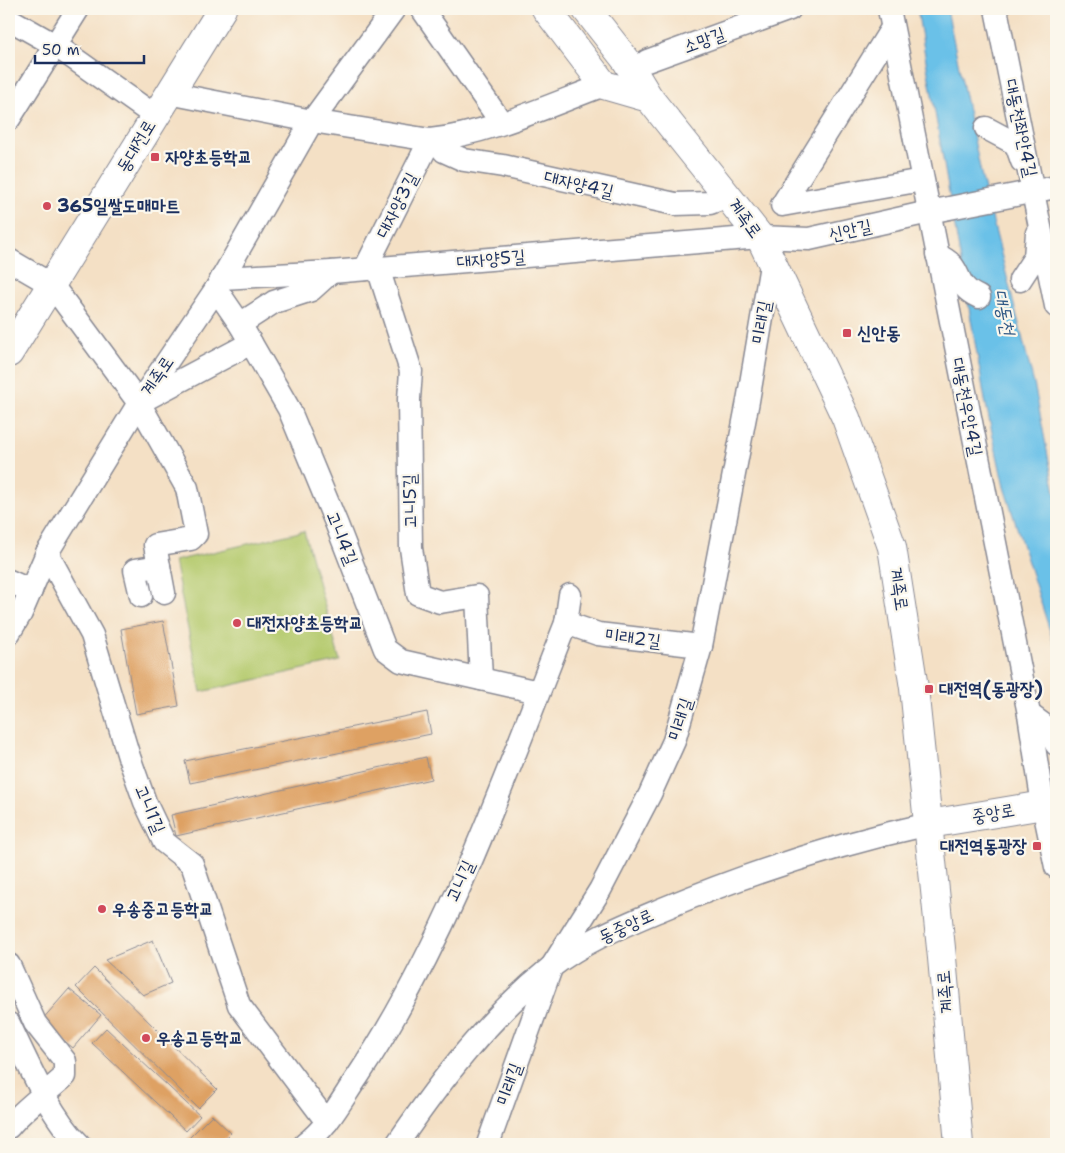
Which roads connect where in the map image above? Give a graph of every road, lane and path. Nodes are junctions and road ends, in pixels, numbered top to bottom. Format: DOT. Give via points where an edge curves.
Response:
graph roads {
  1 [pos="78,9"];
  2 [pos="222,9"];
  3 [pos="394,9"];
  4 [pos="422,9"];
  5 [pos="546,9"];
  6 [pos="566,9"];
  7 [pos="586,9"];
  8 [pos="609,9"];
  9 [pos="790,9"];
  10 [pos="996,9"];
  11 [pos="9,19"];
  12 [pos="890,19"];
  13 [pos="55,45"];
  14 [pos="647,61"];
  15 [pos="604,85"];
  16 [pos="169,93"];
  17 [pos="649,98"];
  18 [pos="155,116"];
  19 [pos="9,119"];
  20 [pos="312,122"];
  21 [pos="501,122"];
  22 [pos="986,128"];
  23 [pos="433,140"];
  24 [pos="922,180"];
  25 [pos="1056,186"];
  26 [pos="1031,193"];
  27 [pos="729,196"];
  28 [pos="934,211"];
  29 [pos="1040,220"];
  30 [pos="766,248"];
  31 [pos="937,255"];
  32 [pos="9,260"];
  33 [pos="371,269"];
  34 [pos="331,272"];
  35 [pos="1020,280"];
  36 [pos="219,284"];
  37 [pos="52,285"];
  38 [pos="979,297"];
  39 [pos="1056,306"];
  40 [pos="246,333"];
  41 [pos="9,353"];
  42 [pos="139,403"];
  43 [pos="47,552"];
  44 [pos="159,566"];
  45 [pos="9,581"];
  46 [pos="31,591"];
  47 [pos="164,593"];
  48 [pos="570,595"];
  49 [pos="141,596"];
  50 [pos="566,623"];
  51 [pos="9,633"];
  52 [pos="701,646"];
  53 [pos="481,679"];
  54 [pos="538,692"];
  55 [pos="1029,714"];
  56 [pos="1056,744"];
  57 [pos="1050,804"];
  58 [pos="929,824"];
  59 [pos="1056,867"];
  60 [pos="9,964"];
  61 [pos="551,968"];
  62 [pos="9,1024"];
  63 [pos="46,1095"];
  64 [pos="327,1122"];
  65 [pos="9,1127"];
  66 [pos="79,1144"];
  67 [pos="305,1144"];
  68 [pos="397,1144"];
  69 [pos="488,1144"];
  70 [pos="959,1144"];
  1 -- 13 [label="street"];
  2 -- 16 [label="main road, 동대전로"];
  3 -- 20 [label="street, 계족로"];
  4 -- 21 [label="street"];
  5 -- 15 [label="main road"];
  6 -- 17 [label="main road, 계족로" via="613,69"];
  7 -- 17 [label="main road, 계족로" via="626,60"];
  8 -- 14 [label="main road"];
  9 -- 14 [label="street, 소망길"];
  10 -- 26 [label="street, 대동천좌안4길"];
  11 -- 13 [label="street"];
  12 -- 24 [label="street, 대동천우안4길"];
  12 -- 24 [label="street" via="782,205"];
  13 -- 18 [label="street"];
  13 -- 19 [label="street"];
  14 -- 17 [label="main road"];
  15 -- 17 [label="main road"];
  15 -- 21 [label="street"];
  16 -- 18 [label="main road, 동대전로"];
  16 -- 20 [label="street"];
  17 -- 27 [label="main road, 계족로"];
  18 -- 37 [label="main road, 동대전로"];
  20 -- 23 [label="street"];
  20 -- 36 [label="street, 계족로"];
  21 -- 23 [label="street"];
  22 -- 26 [label="street" via="1016,144"];
  23 -- 27 [label="street, 대자양4길" via="444,151 464,160 675,204 703,204"];
  23 -- 33 [label="street, 대자양3길"];
  24 -- 28 [label="street, 대동천우안4길"];
  25 -- 26 [label="street"];
  26 -- 28 [label="street, 신안길"];
  26 -- 29 [label="street, 대동천좌안4길"];
  27 -- 30 [label="main road, 계족로"];
  28 -- 30 [label="street, 신안길"];
  28 -- 31 [label="street, 대동천우안4길"];
  29 -- 35 [label="street" via="1035,257"];
  29 -- 39 [label="street, 대동천좌안4길"];
  30 -- 33 [label="street, 대자양5길"];
  30 -- 52 [label="street, 미래길" via="744,420"];
  30 -- 58 [label="main road, 계족로" via="846,418 892,547 914,688"];
  31 -- 38 [label="street" via="951,261 961,284"];
  31 -- 55 [label="street, 대동천우안4길"];
  32 -- 37 [label="street"];
  33 -- 34 [label="street, 대자양5길"];
  33 -- 53 [label="street, 고니5길" via="411,371 411,548 418,594 440,602 477,596"];
  34 -- 36 [label="street, 대자양5길"];
  34 -- 40 [label="street" via="311,290 274,302"];
  36 -- 40 [label="street, 고니4길"];
  36 -- 42 [label="street, 계족로"];
  37 -- 41 [label="main road, 동대전로"];
  37 -- 42 [label="street"];
  40 -- 42 [label="street"];
  40 -- 53 [label="street, 고니4길" via="289,409 385,648 401,661"];
  42 -- 43 [label="street, 계족로"];
  42 -- 44 [label="street" via="186,488 196,534 191,539 155,545"];
  43 -- 46 [label="street, 계족로"];
  43 -- 64 [label="street, 고니1길" via="92,635 145,802 164,842 192,864 239,1005"];
  44 -- 47 [label="street"];
  44 -- 49 [label="street" via="135,570"];
  45 -- 46 [label="street"];
  46 -- 51 [label="street, 계족로"];
  48 -- 50 [label="street, 고니길"];
  50 -- 52 [label="street, 미래2길" via="598,634"];
  50 -- 54 [label="street, 고니길"];
  52 -- 61 [label="street, 미래길" via="674,741 650,794 600,890"];
  53 -- 54 [label="street, 고니4길"];
  54 -- 64 [label="street, 고니길" via="494,809 404,1001"];
  55 -- 56 [label="street" via="1048,728"];
  55 -- 57 [label="street, 대동천우안4길"];
  57 -- 58 [label="main road, 중앙로"];
  57 -- 59 [label="street, 대동천우안4길"];
  58 -- 61 [label="street, 동중앙로" via="882,834 712,888 606,933"];
  58 -- 70 [label="main road, 계족로"];
  60 -- 63 [label="street" via="35,1023 65,1061 65,1076"];
  61 -- 68 [label="street, 동중앙로" via="483,1030 424,1104"];
  61 -- 69 [label="street, 미래길"];
  62 -- 63 [label="street"];
  63 -- 65 [label="street" via="30,1105"];
  63 -- 66 [label="street" via="68,1133"];
  64 -- 67 [label="street, 고니길"];
}
